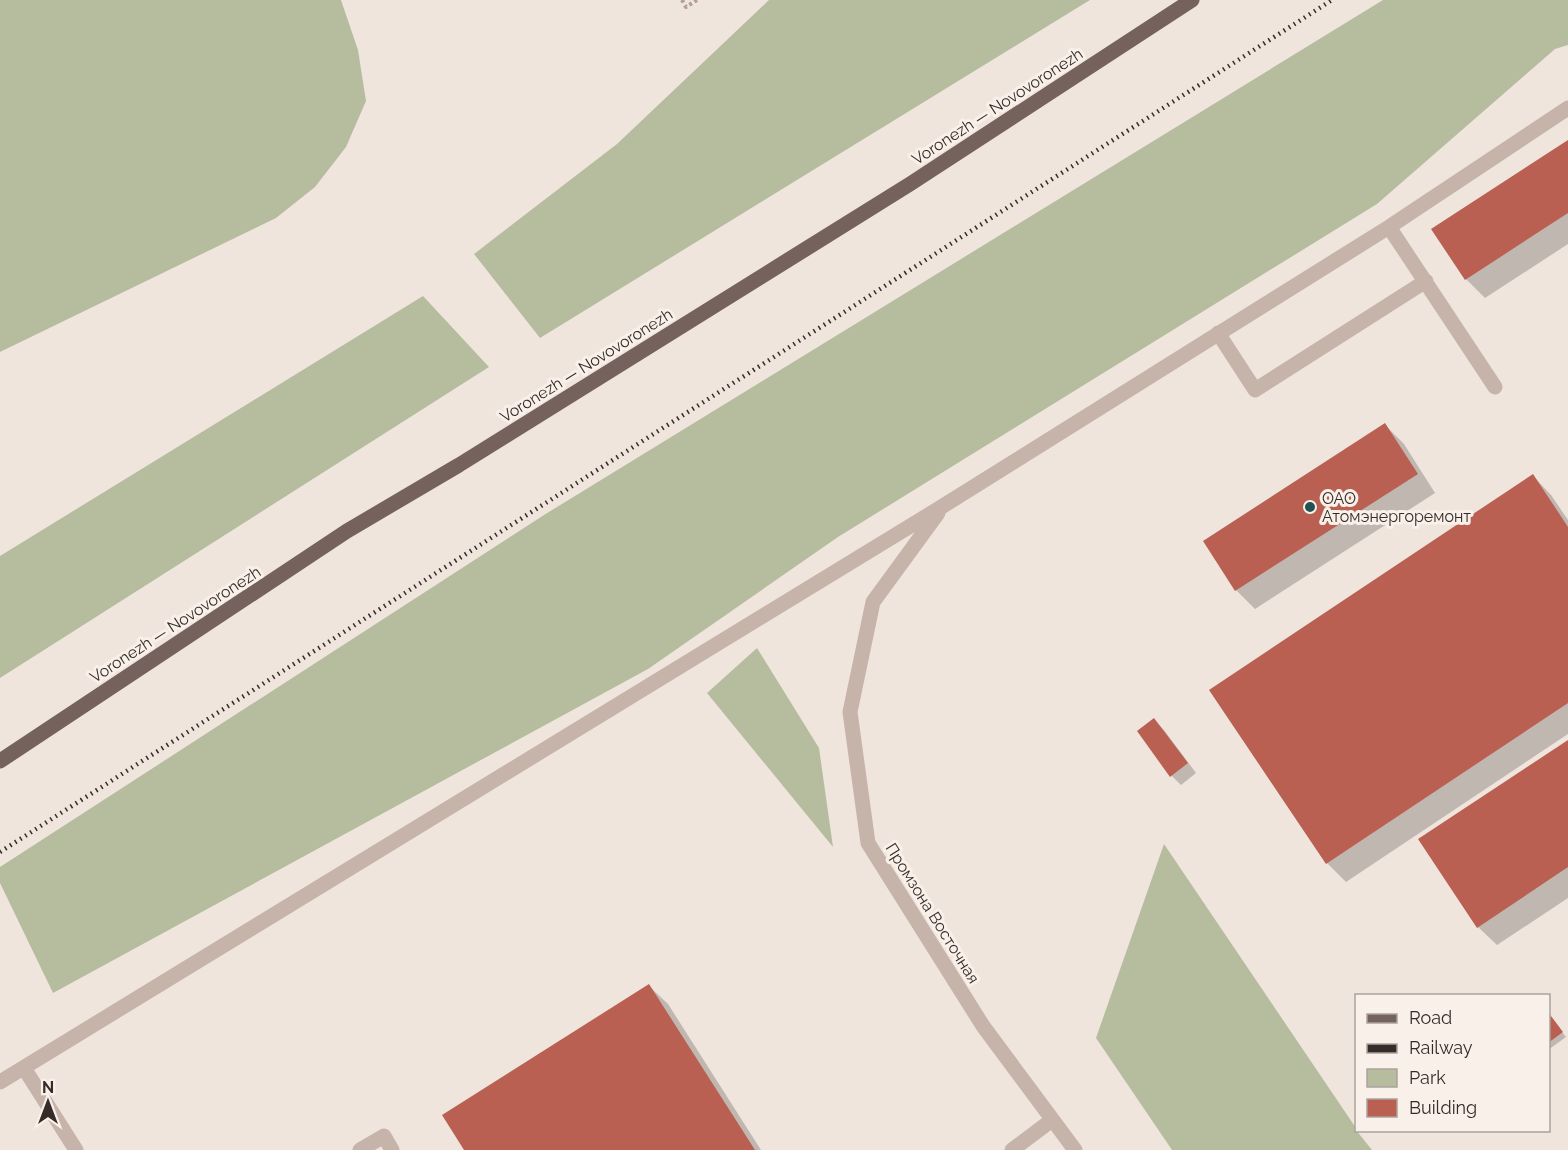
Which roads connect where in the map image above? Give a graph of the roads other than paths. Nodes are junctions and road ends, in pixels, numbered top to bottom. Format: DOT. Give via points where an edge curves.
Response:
graph roads {
  1 [pos="1192,0"];
  2 [pos="1568,108"];
  3 [pos="1389,226"];
  4 [pos="1426,281"];
  5 [pos="1218,333"];
  6 [pos="1495,387"];
  7 [pos="943,506"];
  8 [pos="0,761"];
  9 [pos="24,1068"];
  10 [pos="0,1082"];
  11 [pos="1052,1120"];
  12 [pos="76,1150"];
  13 [pos="360,1150"];
  14 [pos="392,1150"];
  15 [pos="1012,1150"];
  16 [pos="1075,1150"];
  1 -- 8 [label="main road, Voronezh — Novovoronezh" via="900,190 347,531"];
  2 -- 3 [label="street"];
  3 -- 4 [label="street"];
  3 -- 5 [label="street"];
  4 -- 5 [label="street" via="1255,390"];
  4 -- 6 [label="street"];
  5 -- 7 [label="street"];
  7 -- 9 [label="street"];
  7 -- 11 [label="street, Промзона Восточная" via="873,602 850,712 868,843 983,1026"];
  9 -- 10 [label="street"];
  9 -- 12 [label="street"];
  11 -- 15 [label="street"];
  11 -- 16 [label="street, Промзона Восточная"];
  13 -- 14 [label="street" via="384,1136"];
}
